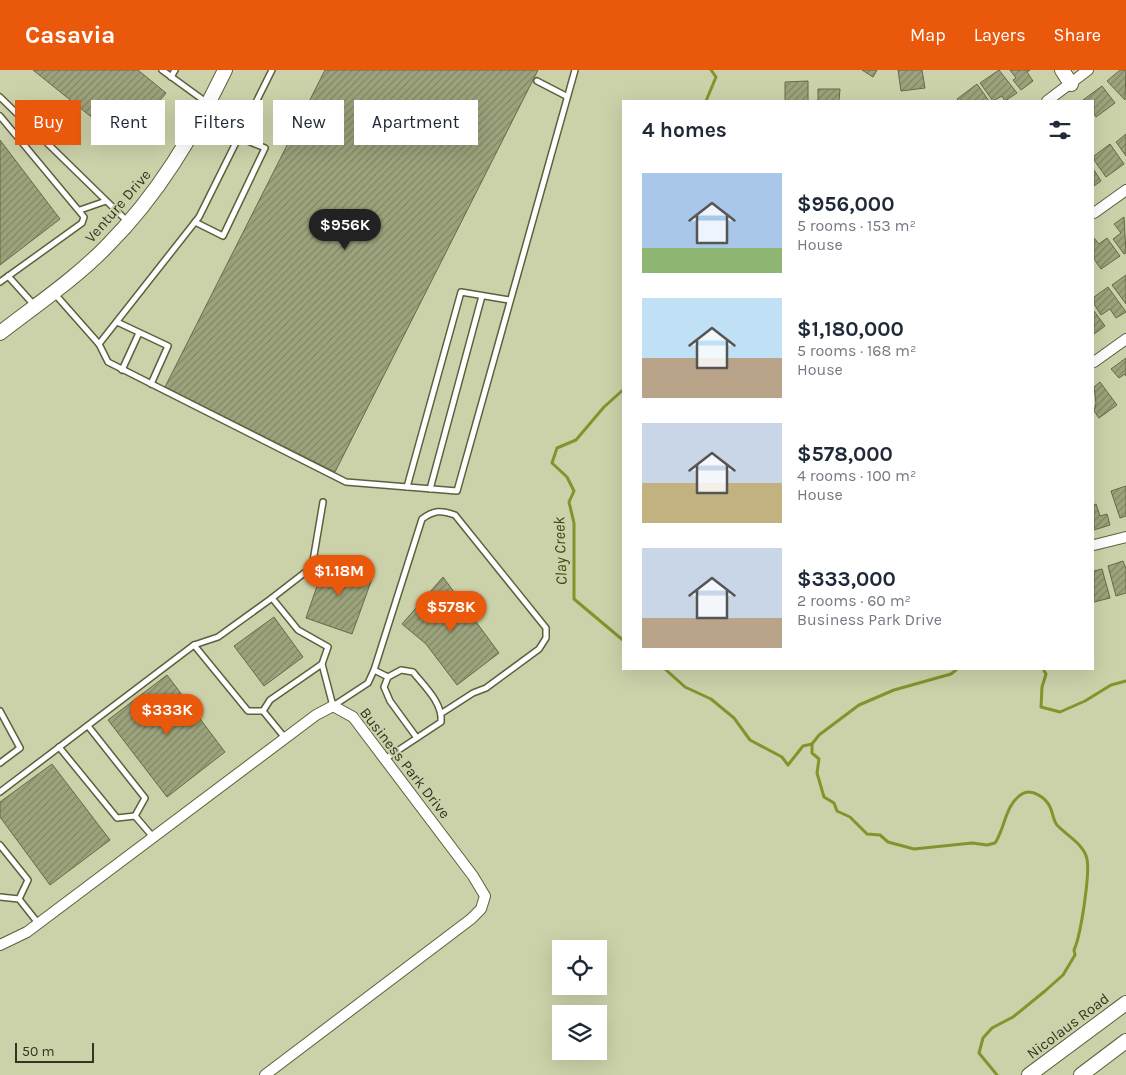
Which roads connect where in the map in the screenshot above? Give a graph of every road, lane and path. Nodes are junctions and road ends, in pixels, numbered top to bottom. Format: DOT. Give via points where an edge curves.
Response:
graph roads {
  1 [pos="162,70"];
  2 [pos="176,70"];
  3 [pos="225,70"];
  4 [pos="272,70"];
  5 [pos="575,70"];
  6 [pos="1062,70"];
  7 [pos="1088,70"];
  8 [pos="171,77"];
  9 [pos="537,81"];
  10 [pos="1071,84"];
  11 [pos="566,96"];
  12 [pos="0,97"];
  13 [pos="203,100"];
  14 [pos="210,100"];
  15 [pos="257,100"];
  16 [pos="1048,100"];
  17 [pos="0,116"];
  18 [pos="184,145"];
  19 [pos="234,145"];
  20 [pos="258,145"];
  21 [pos="1126,190"];
  22 [pos="106,201"];
  23 [pos="80,210"];
  24 [pos="1094,213"];
  25 [pos="129,222"];
  26 [pos="195,222"];
  27 [pos="8,276"];
  28 [pos="0,282"];
  29 [pos="54,292"];
  30 [pos="482,296"];
  31 [pos="509,300"];
  32 [pos="35,306"];
  33 [pos="117,322"];
  34 [pos="0,333"];
  35 [pos="139,333"];
  36 [pos="1126,339"];
  37 [pos="99,344"];
  38 [pos="1094,362"];
  39 [pos="122,370"];
  40 [pos="152,384"];
  41 [pos="407,487"];
  42 [pos="430,489"];
  43 [pos="323,502"];
  44 [pos="1126,537"];
  45 [pos="1094,545"];
  46 [pos="272,598"];
  47 [pos="194,645"];
  48 [pos="322,664"];
  49 [pos="374,670"];
  50 [pos="388,676"];
  51 [pos="334,706"];
  52 [pos="263,711"];
  53 [pos="442,713"];
  54 [pos="1,714"];
  55 [pos="88,726"];
  56 [pos="285,738"];
  57 [pos="417,738"];
  58 [pos="59,747"];
  59 [pos="385,759"];
  60 [pos="0,763"];
  61 [pos="0,792"];
  62 [pos="136,816"];
  63 [pos="153,837"];
  64 [pos="0,845"];
  65 [pos="0,897"];
  66 [pos="19,899"];
  67 [pos="38,924"];
  68 [pos="0,945"];
  69 [pos="1126,1003"];
  70 [pos="1126,1041"];
  71 [pos="265,1075"];
  72 [pos="1029,1075"];
  73 [pos="1081,1075"];
  1 -- 8 [label="lane"];
  2 -- 8 [label="lane"];
  3 -- 14 [label="street, Venture Drive"];
  4 -- 15 [label="lane"];
  5 -- 11 [label="lane"];
  6 -- 10 [label="street"];
  7 -- 10 [label="street"];
  8 -- 13 [label="lane"];
  9 -- 11 [label="lane"];
  10 -- 16 [label="street"];
  11 -- 31 [label="lane"];
  12 -- 22 [label="lane"];
  17 -- 23 [label="lane"];
  18 -- 25 [label="street, Venture Drive" via="169,171"];
  19 -- 26 [label="lane"];
  20 -- 26 [label="lane" via="265,148 223,236"];
  21 -- 24 [label="street"];
  22 -- 23 [label="lane"];
  22 -- 25 [label="lane"];
  23 -- 27 [label="lane" via="84,217 82,223"];
  25 -- 29 [label="street, Venture Drive" via="106,247"];
  26 -- 33 [label="lane"];
  27 -- 28 [label="lane"];
  27 -- 32 [label="lane"];
  29 -- 32 [label="street, Venture Drive"];
  29 -- 37 [label="lane"];
  30 -- 31 [label="lane"];
  30 -- 41 [label="lane" via="461,292"];
  30 -- 42 [label="lane"];
  31 -- 42 [label="lane" via="458,491"];
  32 -- 34 [label="street, Venture Drive"];
  33 -- 35 [label="lane"];
  33 -- 37 [label="lane"];
  35 -- 39 [label="lane"];
  35 -- 40 [label="lane" via="168,346"];
  36 -- 38 [label="street"];
  37 -- 39 [label="lane" via="108,362"];
  39 -- 40 [label="lane"];
  40 -- 41 [label="lane" via="346,482"];
  41 -- 42 [label="lane"];
  43 -- 46 [label="lane" via="312,567"];
  44 -- 45 [label="street"];
  46 -- 47 [label="lane" via="218,637"];
  46 -- 48 [label="lane" via="298,630 328,647"];
  47 -- 52 [label="lane" via="248,711"];
  47 -- 55 [label="lane"];
  48 -- 51 [label="lane"];
  48 -- 52 [label="lane" via="270,700"];
  49 -- 50 [label="lane"];
  49 -- 51 [label="lane" via="368,682"];
  49 -- 53 [label="lane" via="422,519 432,512 444,511 455,516 546,628 546,638 539,649 486,688"];
  50 -- 53 [label="lane" via="401,670 413,672"];
  50 -- 57 [label="lane" via="384,687 386,696"];
  51 -- 56 [label="street"];
  51 -- 59 [label="street, Business Park Drive" via="353,717"];
  52 -- 56 [label="lane"];
  53 -- 57 [label="lane" via="441,722"];
  54 -- 60 [label="lane" via="20,748"];
  55 -- 58 [label="lane"];
  55 -- 62 [label="lane" via="145,798"];
  56 -- 63 [label="street"];
  57 -- 59 [label="lane"];
  58 -- 61 [label="lane"];
  58 -- 62 [label="lane" via="117,818"];
  59 -- 71 [label="street, Business Park Drive" via="480,886 485,896 481,909"];
  62 -- 63 [label="lane"];
  63 -- 67 [label="street"];
  64 -- 66 [label="lane" via="28,880"];
  65 -- 66 [label="lane"];
  66 -- 67 [label="lane"];
  67 -- 68 [label="street"];
  69 -- 72 [label="street, Nicolaus Road"];
  70 -- 73 [label="street"];
}
